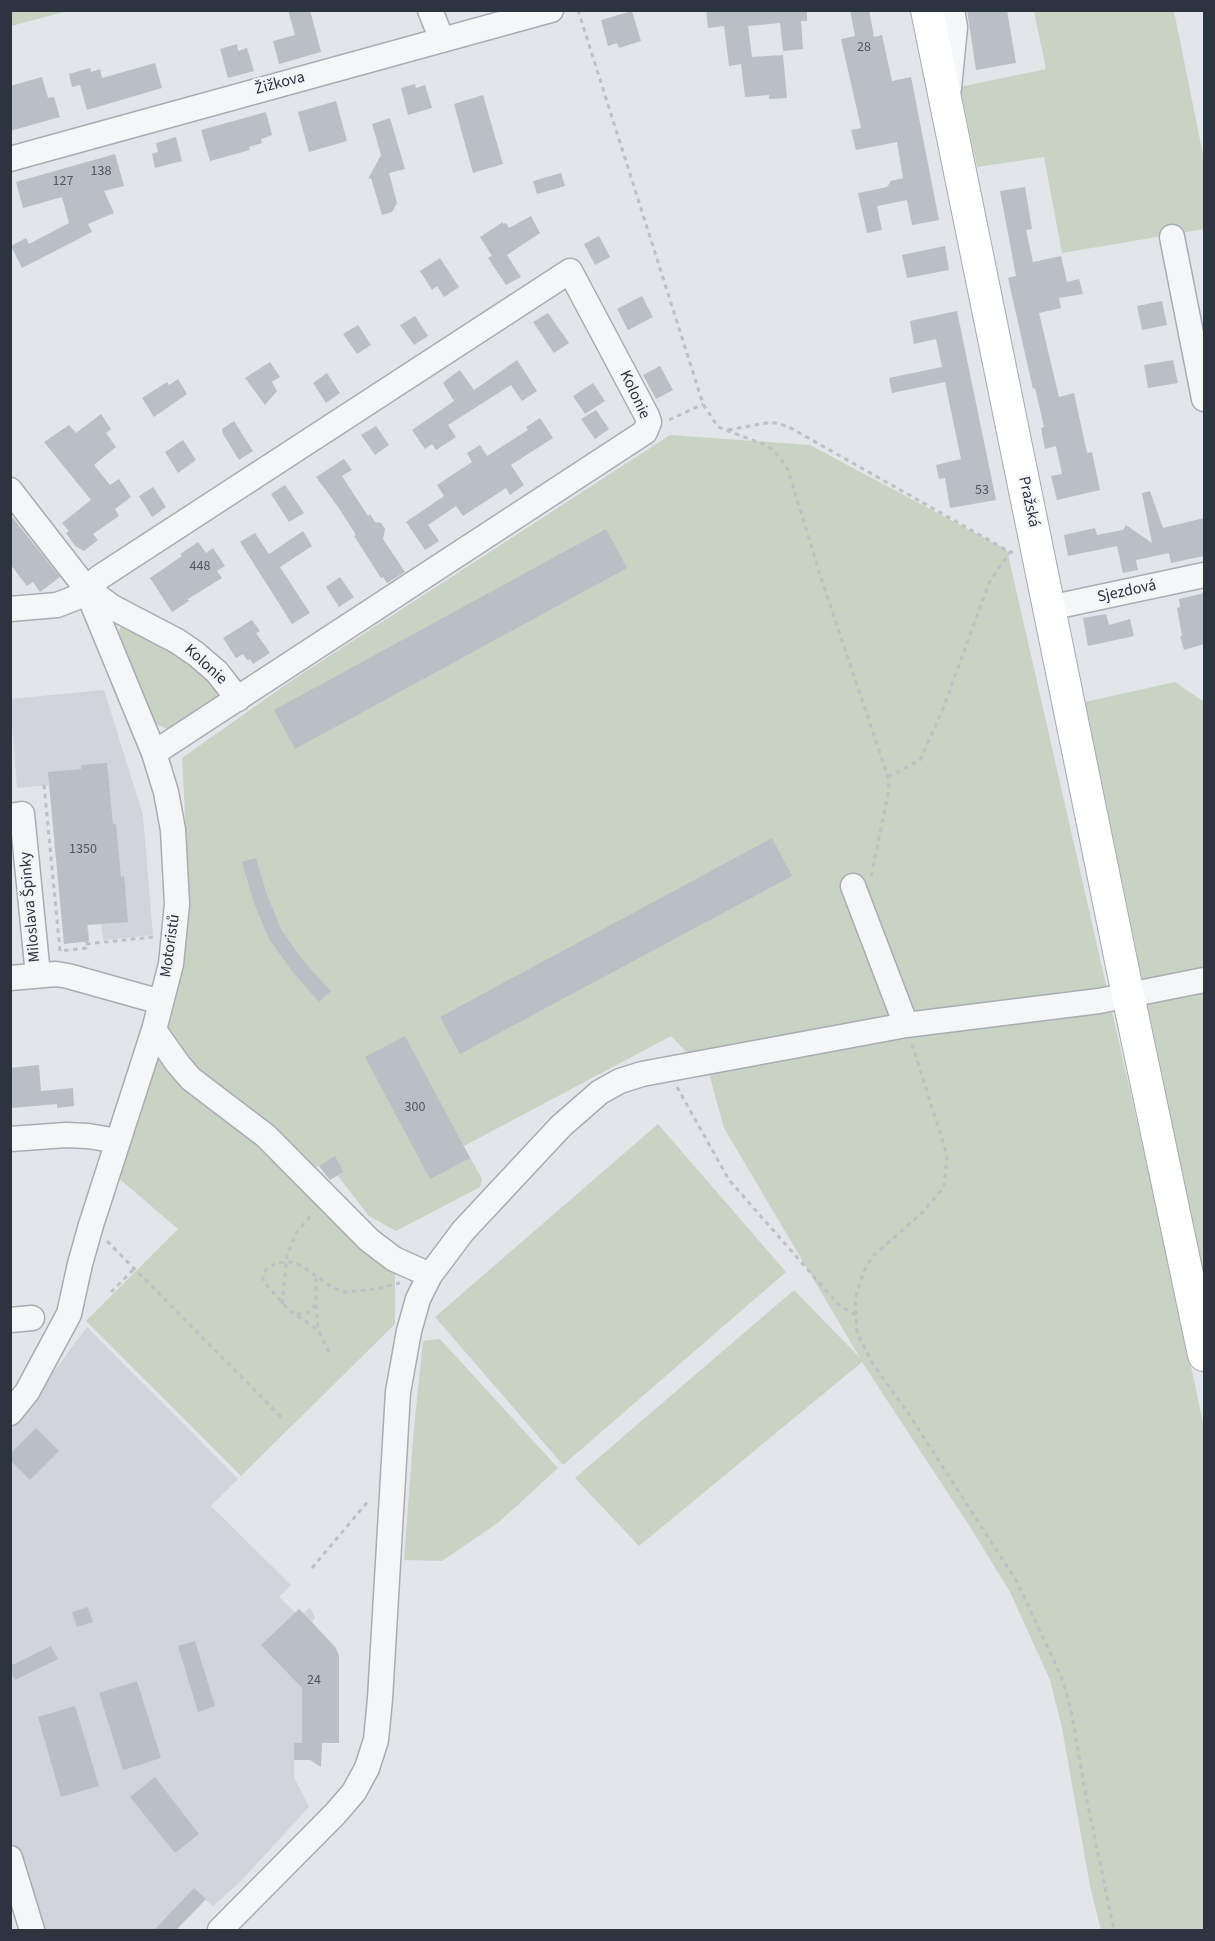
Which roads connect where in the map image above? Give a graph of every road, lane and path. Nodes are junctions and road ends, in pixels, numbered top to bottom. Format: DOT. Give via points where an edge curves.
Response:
graph roads {
  1 [pos="430,10"];
  2 [pos="551,10"];
  3 [pos="578,10"];
  4 [pos="927,10"];
  5 [pos="952,10"];
  6 [pos="442,40"];
  7 [pos="947,108"];
  8 [pos="10,159"];
  9 [pos="1172,237"];
  10 [pos="1204,399"];
  11 [pos="703,404"];
  12 [pos="672,419"];
  13 [pos="726,430"];
  14 [pos="10,490"];
  15 [pos="1024,550"];
  16 [pos="1204,575"];
  17 [pos="86,588"];
  18 [pos="1049,608"];
  19 [pos="10,609"];
  20 [pos="238,699"];
  21 [pos="154,753"];
  22 [pos="888,777"];
  23 [pos="44,785"];
  24 [pos="10,816"];
  25 [pos="861,884"];
  26 [pos="153,937"];
  27 [pos="38,975"];
  28 [pos="10,978"];
  29 [pos="1204,981"];
  30 [pos="1128,995"];
  31 [pos="161,1002"];
  32 [pos="906,1025"];
  33 [pos="154,1030"];
  34 [pos="682,1094"];
  35 [pos="10,1139"];
  36 [pos="118,1141"];
  37 [pos="313,1213"];
  38 [pos="91,1225"];
  39 [pos="286,1262"];
  40 [pos="134,1269"];
  41 [pos="430,1275"];
  42 [pos="316,1278"];
  43 [pos="400,1283"];
  44 [pos="111,1292"];
  45 [pos="282,1304"];
  46 [pos="316,1304"];
  47 [pos="295,1314"];
  48 [pos="855,1315"];
  49 [pos="318,1330"];
  50 [pos="329,1352"];
  51 [pos="1204,1355"];
  52 [pos="10,1413"];
  53 [pos="281,1417"];
  54 [pos="10,1858"];
  55 [pos="32,1930"];
  56 [pos="220,1930"];
  57 [pos="1114,1930"];
  1 -- 6 [label="street"];
  2 -- 6 [label="street, Žižkova"];
  3 -- 11 [label="path"];
  4 -- 7 [label="main road, Pražská"];
  5 -- 7 [label="street" via="955,27"];
  6 -- 8 [label="street, Žižkova"];
  7 -- 15 [label="main road, Pražská"];
  9 -- 10 [label="street"];
  11 -- 12 [label="path"];
  11 -- 13 [label="path" via="718,427"];
  13 -- 15 [label="path" via="766,423 789,427"];
  13 -- 22 [label="path" via="768,446 788,470"];
  14 -- 17 [label="street, Motoristů"];
  15 -- 18 [label="main road, Pražská"];
  15 -- 22 [label="path" via="989,583 920,760"];
  16 -- 18 [label="street, Sjezdová"];
  17 -- 19 [label="street" via="75,598 57,605"];
  17 -- 20 [label="street, Kolonie" via="196,654 217,672"];
  17 -- 20 [label="street, Kolonie" via="570,271 647,416 645,432"];
  17 -- 21 [label="street, Motoristů"];
  18 -- 30 [label="main road, Pražská"];
  20 -- 21 [label="street"];
  21 -- 31 [label="street, Motoristů" via="166,792 177,894 173,944"];
  22 -- 25 [label="path" via="889,789"];
  23 -- 26 [label="path" via="60,951 86,948 86,943"];
  24 -- 27 [label="street, Miloslava Špinky" via="22,814"];
  25 -- 32 [label="street"];
  27 -- 28 [label="street"];
  27 -- 31 [label="street" via="68,975"];
  29 -- 30 [label="street"];
  30 -- 32 [label="street"];
  30 -- 51 [label="main road, Pražská"];
  31 -- 33 [label="street, Motoristů"];
  32 -- 41 [label="street" via="664,1069 620,1081 600,1092 561,1126 463,1231"];
  32 -- 48 [label="path" via="947,1155 944,1186 922,1213 873,1257 858,1287"];
  33 -- 36 [label="street, Motoristů"];
  33 -- 41 [label="street" via="191,1079 266,1136 369,1240 394,1259"];
  34 -- 48 [label="path" via="729,1180 838,1304"];
  35 -- 36 [label="street" via="66,1135"];
  36 -- 38 [label="street, Motoristů"];
  37 -- 39 [label="path" via="296,1233"];
  38 -- 40 [label="path"];
  38 -- 52 [label="street, Motoristů" via="69,1314 27,1392"];
  39 -- 42 [label="path" via="302,1266"];
  39 -- 45 [label="path"];
  39 -- 45 [label="path" via="276,1263 262,1276"];
  40 -- 44 [label="path"];
  40 -- 53 [label="path"];
  41 -- 56 [label="street" via="409,1331 398,1392 376,1740 354,1792"];
  42 -- 43 [label="path" via="346,1292"];
  42 -- 46 [label="path"];
  45 -- 47 [label="path"];
  46 -- 47 [label="path" via="308,1313"];
  46 -- 49 [label="path"];
  47 -- 49 [label="path"];
  48 -- 57 [label="path" via="857,1333 873,1364 1017,1582 1063,1681"];
  49 -- 50 [label="path"];
  54 -- 55 [label="street"];
}
